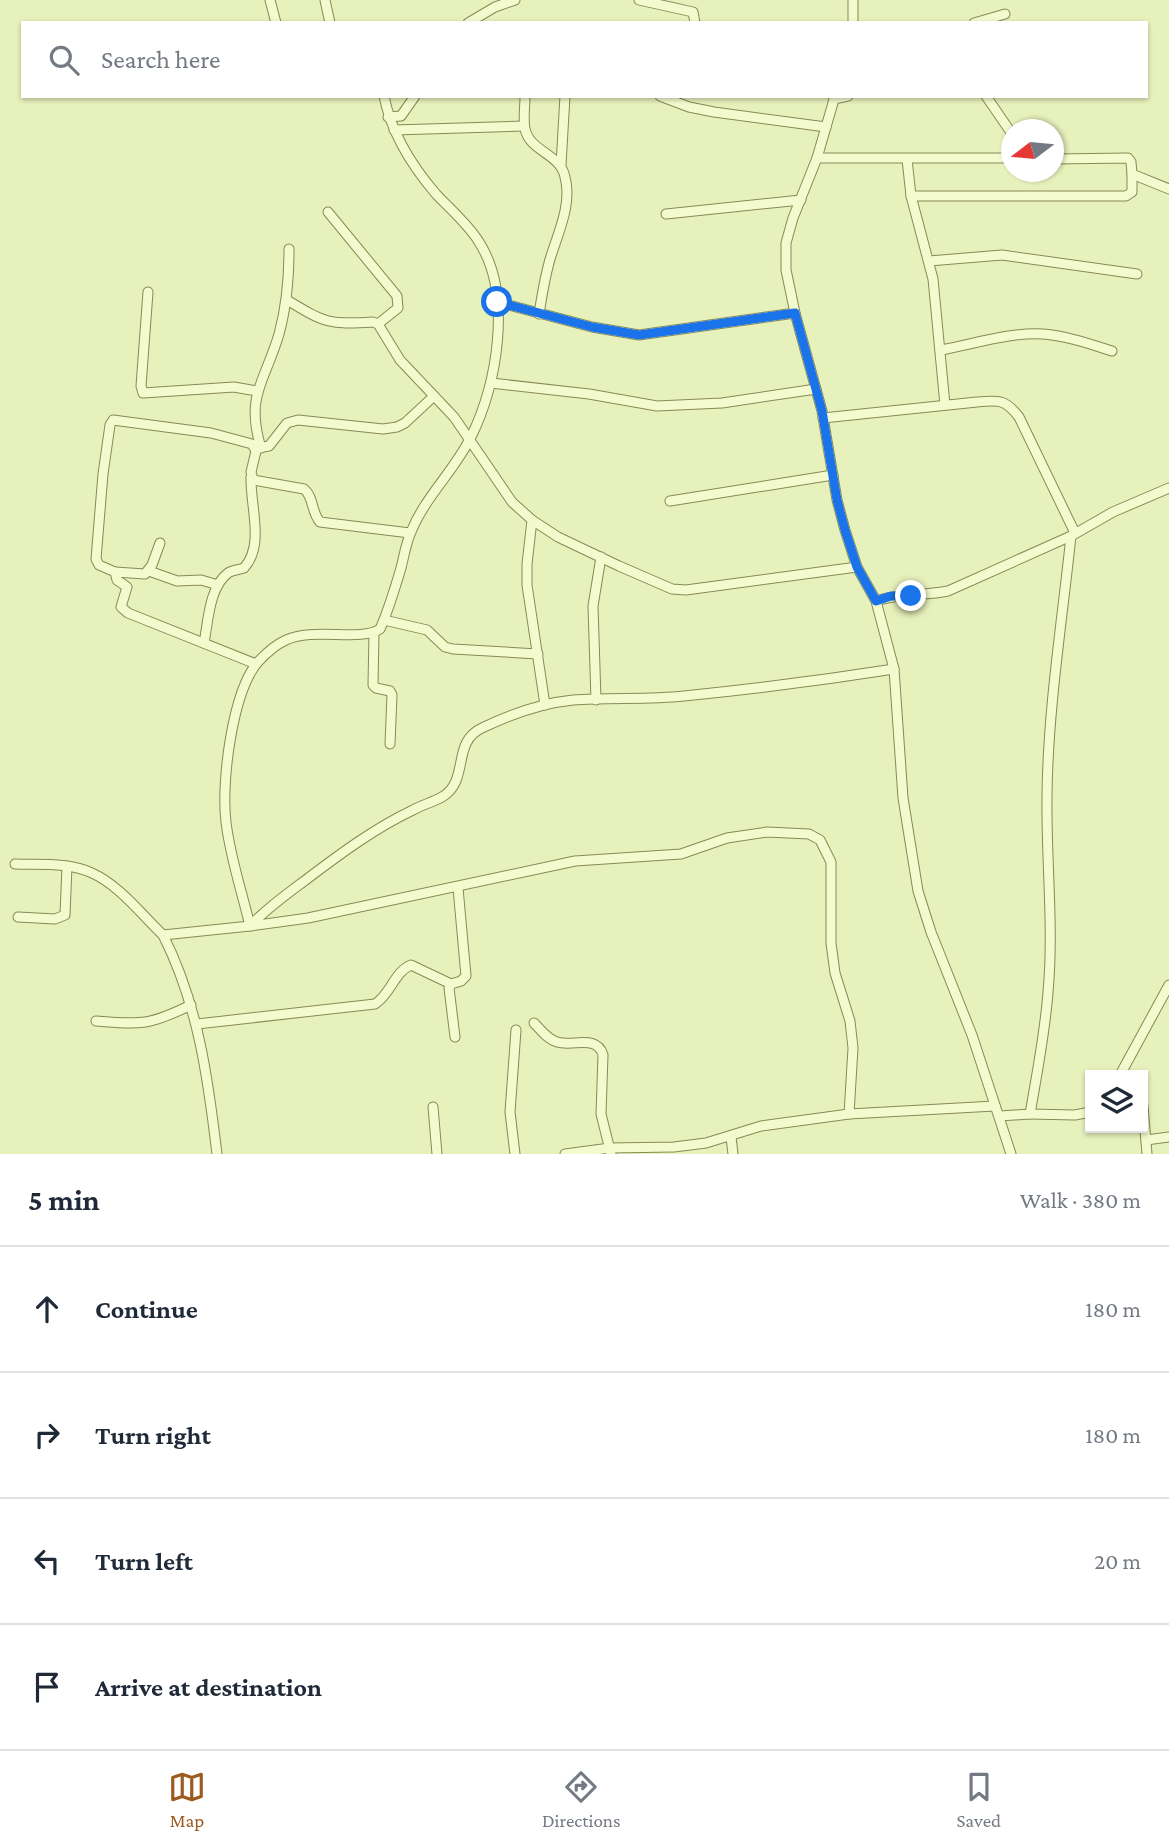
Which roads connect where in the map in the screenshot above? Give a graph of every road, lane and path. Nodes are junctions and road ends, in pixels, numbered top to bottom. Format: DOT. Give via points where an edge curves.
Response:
graph roads {
  1 [pos="270,0"];
  2 [pos="325,0"];
  3 [pos="515,0"];
  4 [pos="639,0"];
  5 [pos="853,0"];
  6 [pos="1005,14"];
  7 [pos="275,21"];
  8 [pos="330,21"];
  9 [pos="471,21"];
  10 [pos="695,21"];
  11 [pos="853,21"];
  12 [pos="981,21"];
  13 [pos="384,98"];
  14 [pos="414,98"];
  15 [pos="525,98"];
  16 [pos="565,98"];
  17 [pos="834,98"];
  18 [pos="987,98"];
  19 [pos="685,101"];
  20 [pos="388,117"];
  21 [pos="1002,119"];
  22 [pos="524,126"];
  23 [pos="826,127"];
  24 [pos="394,130"];
  25 [pos="817,158"];
  26 [pos="1001,158"];
  27 [pos="907,159"];
  28 [pos="1064,159"];
  29 [pos="561,165"];
  30 [pos="1132,174"];
  31 [pos="1169,189"];
  32 [pos="911,196"];
  33 [pos="801,200"];
  34 [pos="328,212"];
  35 [pos="666,214"];
  36 [pos="289,249"];
  37 [pos="929,261"];
  38 [pos="1137,274"];
  39 [pos="148,292"];
  40 [pos="287,300"];
  41 [pos="497,302"];
  42 [pos="795,313"];
  43 [pos="539,314"];
  44 [pos="378,324"];
  45 [pos="941,351"];
  46 [pos="1112,351"];
  47 [pos="491,383"];
  48 [pos="816,389"];
  49 [pos="257,391"];
  50 [pos="433,396"];
  51 [pos="945,405"];
  52 [pos="823,418"];
  53 [pos="470,439"];
  54 [pos="258,448"];
  55 [pos="832,475"];
  56 [pos="251,477"];
  57 [pos="1169,488"];
  58 [pos="670,501"];
  59 [pos="532,520"];
  60 [pos="410,533"];
  61 [pos="1073,534"];
  62 [pos="160,543"];
  63 [pos="601,557"];
  64 [pos="857,567"];
  65 [pos="149,571"];
  66 [pos="115,572"];
  67 [pos="218,585"];
  68 [pos="876,601"];
  69 [pos="384,620"];
  70 [pos="374,633"];
  71 [pos="204,643"];
  72 [pos="538,654"];
  73 [pos="256,664"];
  74 [pos="894,669"];
  75 [pos="596,700"];
  76 [pos="545,705"];
  77 [pos="390,744"];
  78 [pos="15,864"];
  79 [pos="67,866"];
  80 [pos="458,888"];
  81 [pos="18,917"];
  82 [pos="250,926"];
  83 [pos="163,935"];
  84 [pos="451,984"];
  85 [pos="1169,985"];
  86 [pos="191,1005"];
  87 [pos="96,1021"];
  88 [pos="534,1023"];
  89 [pos="197,1024"];
  90 [pos="516,1030"];
  91 [pos="455,1037"];
  92 [pos="1123,1070"];
  93 [pos="995,1105"];
  94 [pos="433,1107"];
  95 [pos="1085,1113"];
  96 [pos="849,1114"];
  97 [pos="1030,1114"];
  98 [pos="1000,1115"];
  99 [pos="1145,1133"];
  100 [pos="732,1137"];
  101 [pos="1169,1138"];
  102 [pos="1146,1140"];
  103 [pos="610,1151"];
  104 [pos="218,1154"];
  105 [pos="437,1154"];
  106 [pos="515,1154"];
  107 [pos="565,1154"];
  108 [pos="733,1154"];
  109 [pos="1011,1154"];
  110 [pos="1147,1154"];
  1 -- 7 [label="street"];
  2 -- 8 [label="street"];
  3 -- 9 [label="street"];
  4 -- 10 [label="street" via="693,12"];
  5 -- 11 [label="street"];
  6 -- 12 [label="street"];
  13 -- 20 [label="street"];
  14 -- 20 [label="street" via="401,116"];
  15 -- 22 [label="street"];
  16 -- 29 [label="street"];
  17 -- 23 [label="street"];
  18 -- 21 [label="street"];
  19 -- 23 [label="street" via="714,112"];
  20 -- 24 [label="street"];
  22 -- 24 [label="street"];
  22 -- 29 [label="street" via="531,143"];
  23 -- 25 [label="street"];
  24 -- 41 [label="street" via="434,191 479,242 491,268"];
  25 -- 27 [label="street"];
  25 -- 33 [label="street"];
  26 -- 27 [label="street"];
  27 -- 32 [label="street"];
  28 -- 30 [label="street" via="1126,158"];
  29 -- 43 [label="street" via="567,190 565,210"];
  30 -- 31 [label="street"];
  30 -- 32 [label="street" via="1132,192 1126,196"];
  32 -- 37 [label="street"];
  33 -- 35 [label="street"];
  33 -- 42 [label="street" via="786,243"];
  34 -- 44 [label="street" via="397,296 398,308"];
  36 -- 40 [label="street"];
  37 -- 38 [label="street" via="1002,256"];
  37 -- 45 [label="street"];
  39 -- 49 [label="street" via="143,393 234,387"];
  40 -- 44 [label="street" via="332,324"];
  40 -- 49 [label="street"];
  41 -- 43 [label="street"];
  41 -- 47 [label="street"];
  42 -- 43 [label="street" via="639,335"];
  42 -- 48 [label="street"];
  44 -- 50 [label="street" via="400,360"];
  45 -- 46 [label="street" via="1024,334 1067,338"];
  45 -- 51 [label="street"];
  47 -- 48 [label="street" via="657,406"];
  47 -- 53 [label="street"];
  48 -- 52 [label="street"];
  49 -- 54 [label="street"];
  50 -- 53 [label="street"];
  50 -- 54 [label="street" via="397,427 298,420 279,431 272,444"];
  51 -- 52 [label="street"];
  51 -- 61 [label="street" via="999,400 1010,404"];
  52 -- 55 [label="street"];
  53 -- 59 [label="street" via="512,502"];
  53 -- 60 [label="street"];
  54 -- 56 [label="street"];
  54 -- 66 [label="street" via="211,433 114,420 103,474 96,559"];
  55 -- 58 [label="street"];
  55 -- 64 [label="street"];
  56 -- 60 [label="street" via="304,489 320,522"];
  56 -- 67 [label="street" via="254,552 244,568 227,574"];
  57 -- 61 [label="street"];
  59 -- 63 [label="street"];
  59 -- 72 [label="street" via="527,585"];
  60 -- 69 [label="street"];
  61 -- 68 [label="street" via="948,591"];
  61 -- 97 [label="street" via="1047,796 1048,990"];
  62 -- 65 [label="street"];
  63 -- 64 [label="street" via="672,589 686,590"];
  63 -- 75 [label="street" via="593,606"];
  64 -- 68 [label="street"];
  65 -- 66 [label="street" via="142,575"];
  65 -- 67 [label="street" via="183,582 201,580"];
  66 -- 71 [label="street" via="128,590 121,604 124,611"];
  67 -- 71 [label="street"];
  68 -- 74 [label="street"];
  69 -- 70 [label="street"];
  69 -- 72 [label="street" via="428,630 453,649"];
  70 -- 73 [label="street" via="290,638 273,646"];
  70 -- 77 [label="street" via="372,680 376,688 390,691"];
  71 -- 73 [label="street"];
  72 -- 76 [label="street"];
  73 -- 82 [label="street" via="237,712 223,789 226,824"];
  74 -- 75 [label="street" via="681,696"];
  74 -- 93 [label="street" via="903,798 918,891"];
  75 -- 76 [label="street"];
  76 -- 82 [label="street" via="468,737 458,779 443,797 384,826 268,907"];
  78 -- 79 [label="street"];
  79 -- 81 [label="street" via="65,915 55,919"];
  79 -- 83 [label="street" via="109,883"];
  80 -- 82 [label="street"];
  80 -- 84 [label="street" via="466,976"];
  80 -- 96 [label="street" via="575,861 681,854 743,835 793,832 820,840 831,862 831,943 853,1048"];
  82 -- 83 [label="street"];
  83 -- 86 [label="street"];
  84 -- 89 [label="street" via="411,965 375,1004"];
  84 -- 91 [label="street"];
  85 -- 92 [label="street"];
  86 -- 87 [label="street" via="150,1023"];
  86 -- 89 [label="street"];
  88 -- 103 [label="street" via="554,1041 591,1042 602,1049 601,1114"];
  89 -- 104 [label="street"];
  90 -- 106 [label="street" via="510,1112"];
  93 -- 96 [label="street"];
  93 -- 98 [label="street"];
  94 -- 105 [label="street"];
  95 -- 97 [label="street"];
  96 -- 100 [label="street" via="761,1126"];
  97 -- 98 [label="street"];
  98 -- 109 [label="street"];
  99 -- 102 [label="street"];
  100 -- 103 [label="street"];
  100 -- 108 [label="street"];
  101 -- 102 [label="street"];
  102 -- 110 [label="street"];
  103 -- 107 [label="street"];
}
